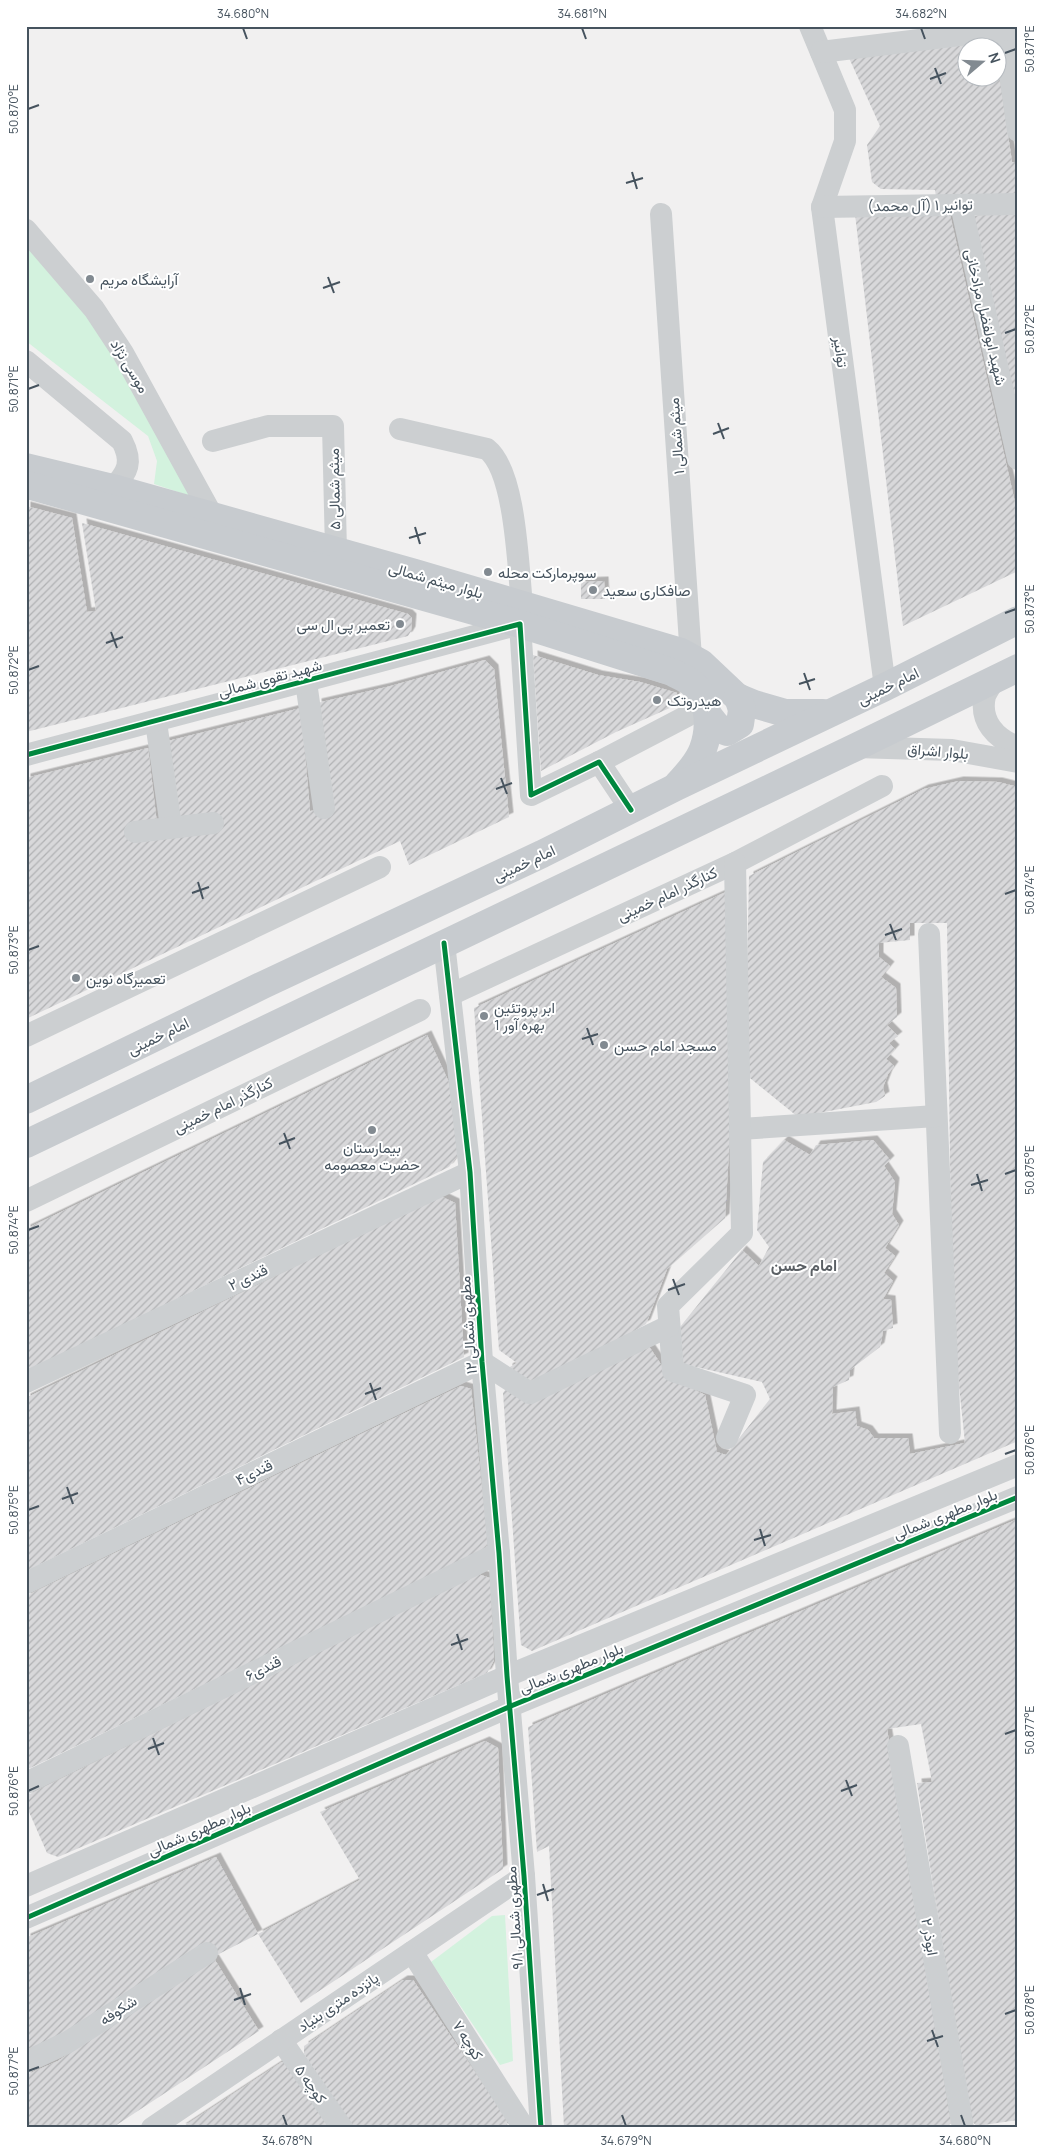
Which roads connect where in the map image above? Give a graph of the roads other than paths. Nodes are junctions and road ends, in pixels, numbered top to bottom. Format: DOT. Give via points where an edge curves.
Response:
graph roads {
  1 [pos="810,26"];
  2 [pos="1011,29"];
  3 [pos="821,52"];
  4 [pos="1018,131"];
  5 [pos="1018,204"];
  6 [pos="961,205"];
  7 [pos="822,207"];
  8 [pos="661,214"];
  9 [pos="26,230"];
  10 [pos="26,252"];
  11 [pos="51,261"];
  12 [pos="26,361"];
  13 [pos="400,429"];
  14 [pos="213,441"];
  15 [pos="1018,459"];
  16 [pos="26,466"];
  17 [pos="26,485"];
  18 [pos="113,488"];
  19 [pos="212,517"];
  20 [pos="336,552"];
  21 [pos="521,615"];
  22 [pos="1018,620"];
  23 [pos="692,658"];
  24 [pos="1006,674"];
  25 [pos="306,682"];
  26 [pos="885,687"];
  27 [pos="738,697"];
  28 [pos="832,713"];
  29 [pos="697,716"];
  30 [pos="156,722"];
  31 [pos="856,747"];
  32 [pos="1018,747"];
  33 [pos="26,755"];
  34 [pos="599,762"];
  35 [pos="1018,762"];
  36 [pos="882,786"];
  37 [pos="676,787"];
  38 [pos="324,808"];
  39 [pos="631,810"];
  40 [pos="213,823"];
  41 [pos="171,827"];
  42 [pos="135,832"];
  43 [pos="735,863"];
  44 [pos="380,867"];
  45 [pos="929,934"];
  46 [pos="444,943"];
  47 [pos="450,995"];
  48 [pos="420,1010"];
  49 [pos="26,1036"];
  50 [pos="26,1100"];
  51 [pos="936,1116"];
  52 [pos="740,1129"];
  53 [pos="26,1144"];
  54 [pos="470,1172"];
  55 [pos="26,1201"];
  56 [pos="670,1326"];
  57 [pos="482,1362"];
  58 [pos="26,1382"];
  59 [pos="950,1432"];
  60 [pos="727,1438"];
  61 [pos="1018,1465"];
  62 [pos="1018,1497"];
  63 [pos="500,1554"];
  64 [pos="26,1583"];
  65 [pos="507,1676"];
  66 [pos="511,1706"];
  67 [pos="898,1746"];
  68 [pos="26,1783"];
  69 [pos="524,1876"];
  70 [pos="29,1879"];
  71 [pos="26,1918"];
  72 [pos="412,1952"];
  73 [pos="207,1953"];
  74 [pos="280,2040"];
  75 [pos="26,2062"];
  76 [pos="152,2128"];
  77 [pos="342,2128"];
  78 [pos="524,2128"];
  79 [pos="541,2128"];
  80 [pos="963,2128"];
  1 -- 3 [label="street, توانیر"];
  2 -- 3 [label="street"];
  2 -- 4 [label="street"];
  3 -- 7 [label="street, توانیر" via="845,110 845,141"];
  5 -- 6 [label="street, توانیر ۱ (آل محمد)"];
  6 -- 7 [label="street, توانیر ۱ (آل محمد)"];
  6 -- 15 [label="street, شهید ابولفضل مرادخانی"];
  7 -- 26 [label="street, توانیر"];
  8 -- 23 [label="street, میثم شمالی ۱"];
  9 -- 11 [label="street, موسی نژاد"];
  10 -- 11 [label="street"];
  11 -- 19 [label="street, موسی نژاد" via="94,309 123,353"];
  12 -- 18 [label="street" via="122,441 129,454 127,466 124,476"];
  13 -- 21 [label="street" via="493,453 511,500"];
  14 -- 20 [label="street, میثم شمالی ۵" via="268,426 333,426"];
  16 -- 18 [label="main road, بلوار میثم شمالی"];
  17 -- 21 [label="main road, بلوار میثم شمالی"];
  18 -- 19 [label="main road, بلوار میثم شمالی"];
  19 -- 20 [label="main road, بلوار میثم شمالی"];
  20 -- 21 [label="main road, بلوار میثم شمالی"];
  21 -- 23 [label="main road, بلوار میثم شمالی" via="681,652"];
  21 -- 25 [label="street, شهید تقوی شمالی"];
  21 -- 29 [label="main road, بلوار میثم شمالی" via="672,672 690,682 702,696"];
  21 -- 34 [label="street" via="531,795"];
  22 -- 26 [label="main road, امام خمینی"];
  23 -- 27 [label="main road, بلوار میثم شمالی"];
  24 -- 31 [label="main road"];
  24 -- 32 [label="street" via="985,696 984,716 992,731 1004,742"];
  25 -- 30 [label="street, شهید تقوی شمالی"];
  25 -- 38 [label="street"];
  26 -- 28 [label="main road, امام خمینی"];
  27 -- 28 [label="main road, بلوار میثم شمالی" via="785,713"];
  27 -- 29 [label="main road" via="742,710 740,724 727,732"];
  28 -- 37 [label="main road, امام خمینی"];
  29 -- 34 [label="street"];
  29 -- 37 [label="main road, بلوار میثم شمالی" via="703,749"];
  30 -- 33 [label="street, شهید تقوی شمالی"];
  30 -- 41 [label="street"];
  31 -- 35 [label="street, بلوار اشراق" via="952,750"];
  31 -- 46 [label="main road"];
  34 -- 39 [label="street"];
  36 -- 43 [label="street, کنارگذر امام خمینی"];
  37 -- 39 [label="main road, امام خمینی"];
  39 -- 50 [label="main road, امام خمینی"];
  40 -- 41 [label="street"];
  41 -- 42 [label="street"];
  43 -- 47 [label="street, کنارگذر امام خمینی"];
  43 -- 52 [label="street"];
  44 -- 49 [label="street"];
  45 -- 51 [label="street"];
  46 -- 47 [label="street, مطهری شمالی ۱۲"];
  46 -- 53 [label="main road"];
  47 -- 54 [label="street, مطهری شمالی ۱۲"];
  48 -- 55 [label="street, کنارگذر امام خمینی"];
  51 -- 52 [label="street"];
  51 -- 59 [label="street"];
  52 -- 56 [label="street" via="742,1233 668,1306"];
  54 -- 57 [label="street, مطهری شمالی ۱۲"];
  54 -- 58 [label="street, قندی ۲"];
  56 -- 57 [label="street" via="530,1393"];
  56 -- 60 [label="street" via="673,1371 745,1395"];
  57 -- 63 [label="street, مطهری شمالی ۱۲"];
  57 -- 64 [label="street, قندی۴"];
  61 -- 65 [label="street, بلوار مطهری شمالی"];
  62 -- 66 [label="street, بلوار مطهری شمالی"];
  63 -- 65 [label="street, مطهری شمالی ۱۲"];
  63 -- 68 [label="street, قندی۶"];
  65 -- 66 [label="street, مطهری شمالی ۱۲"];
  65 -- 70 [label="street, بلوار مطهری شمالی"];
  66 -- 69 [label="street, مطهری شمالی ۹/۱"];
  66 -- 71 [label="street, بلوار مطهری شمالی"];
  67 -- 80 [label="street, ابوذر ۲"];
  69 -- 72 [label="street, پانزده متری بنیاد"];
  69 -- 79 [label="street, مطهری شمالی ۹/۱"];
  72 -- 74 [label="street, پانزده متری بنیاد"];
  72 -- 78 [label="street, کوچه ۷"];
  73 -- 75 [label="street, شکوفه" via="68,2042"];
  74 -- 76 [label="street, پانزده متری بنیاد"];
  74 -- 77 [label="street, کوچه ۵"];
}
